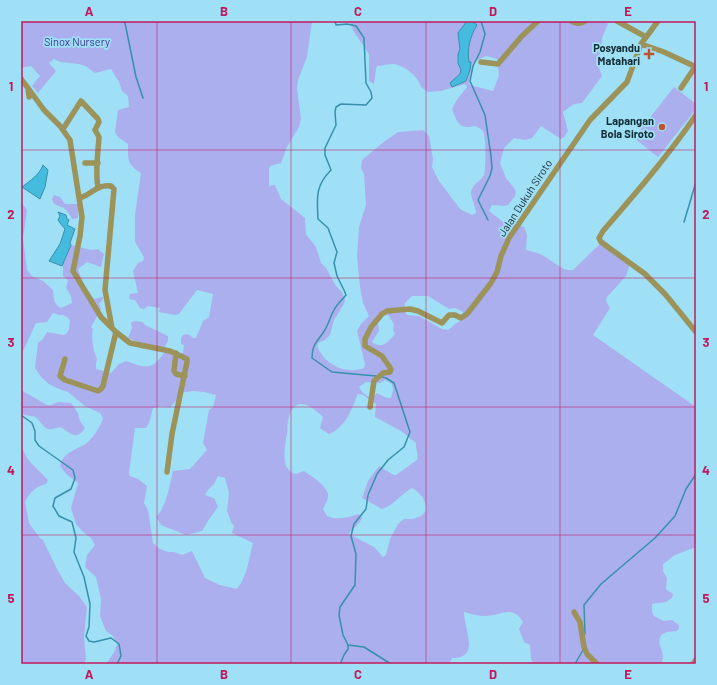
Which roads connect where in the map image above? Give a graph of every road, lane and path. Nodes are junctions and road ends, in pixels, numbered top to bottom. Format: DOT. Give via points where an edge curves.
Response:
graph roads {
  1 [pos="538,21"];
  2 [pos="571,21"];
  3 [pos="585,21"];
  4 [pos="617,21"];
  5 [pos="658,21"];
  6 [pos="646,37"];
  7 [pos="642,44"];
  8 [pos="481,62"];
  9 [pos="695,67"];
  10 [pos="21,79"];
  11 [pos="28,88"];
  12 [pos="681,88"];
  13 [pos="29,96"];
  14 [pos="696,115"];
  15 [pos="63,130"];
  16 [pos="86,163"];
  17 [pos="98,163"];
  18 [pos="98,187"];
  19 [pos="80,198"];
  20 [pos="114,330"];
  21 [pos="696,332"];
  22 [pos="176,353"];
  23 [pos="65,359"];
  24 [pos="185,376"];
  25 [pos="370,407"];
  26 [pos="167,472"];
  27 [pos="574,612"];
  28 [pos="696,660"];
  29 [pos="596,664"];
  30 [pos="693,664"];
  1 -- 8 [label="street" via="499,63"];
  2 -- 3 [label="street"];
  4 -- 6 [label="street"];
  5 -- 6 [label="street, Jalan Dukuh Siroto"];
  6 -- 7 [label="street, Jalan Dukuh Siroto"];
  7 -- 9 [label="street"];
  7 -- 25 [label="street, Jalan Dukuh Siroto" via="627,82 590,120 509,238 491,283 467,314 461,318 449,315 442,323 410,309 387,311 375,321 364,339 365,344 382,356 391,369 374,381"];
  9 -- 12 [label="street"];
  10 -- 11 [label="street"];
  11 -- 13 [label="street"];
  11 -- 15 [label="street"];
  14 -- 21 [label="street" via="599,238 665,294"];
  15 -- 17 [label="street" via="81,101 99,122 95,130 99,137"];
  15 -- 19 [label="street" via="70,140"];
  16 -- 17 [label="street"];
  17 -- 18 [label="street"];
  18 -- 19 [label="street"];
  18 -- 20 [label="street" via="107,185 114,189 105,290"];
  19 -- 20 [label="street" via="82,225 73,271 100,317"];
  20 -- 22 [label="street" via="130,343"];
  20 -- 23 [label="street" via="106,372 98,391 60,376"];
  22 -- 24 [label="street" via="187,359"];
  22 -- 24 [label="street" via="174,371"];
  24 -- 26 [label="street" via="172,434"];
  27 -- 29 [label="street" via="580,622 586,654"];
  28 -- 30 [label="street"];
}
